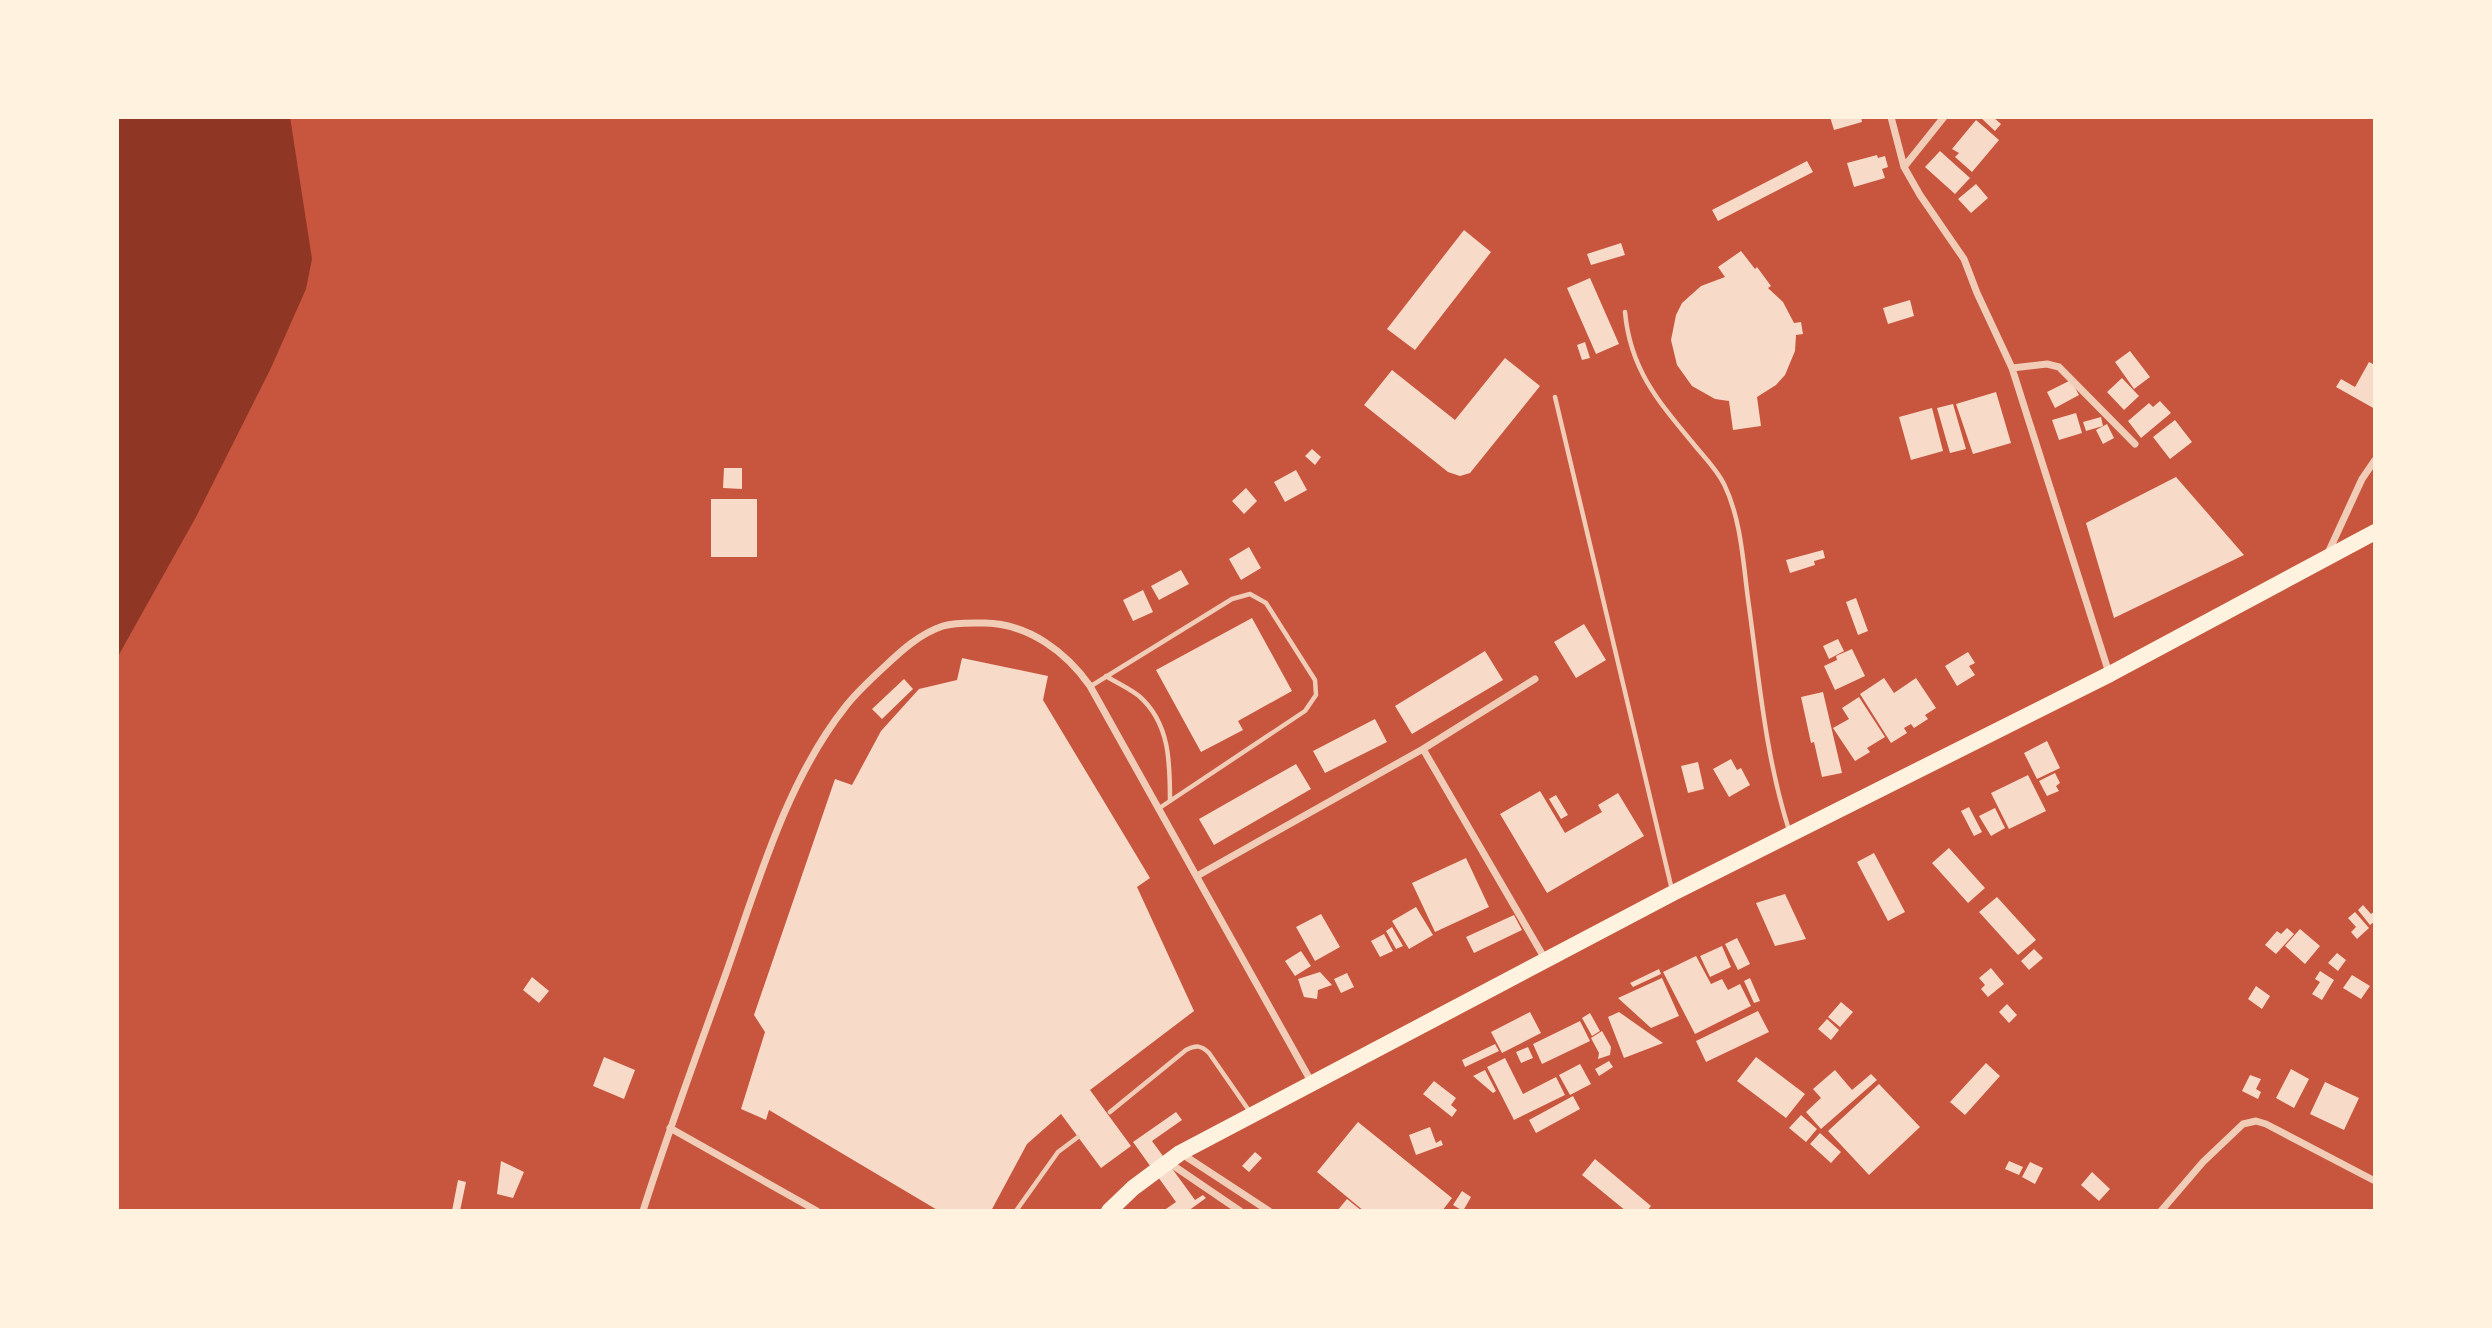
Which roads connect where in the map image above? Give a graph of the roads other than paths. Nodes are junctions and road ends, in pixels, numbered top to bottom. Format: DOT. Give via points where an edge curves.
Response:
graph roads {
  1 [pos="1891,117"];
  2 [pos="1944,117"];
  3 [pos="1904,167"];
  4 [pos="1625,312"];
  5 [pos="2012,368"];
  6 [pos="1555,397"];
  7 [pos="2135,444"];
  8 [pos="2375,460"];
  9 [pos="2375,532"];
  10 [pos="2326,557"];
  11 [pos="2110,674"];
  12 [pos="1106,676"];
  13 [pos="1535,679"];
  14 [pos="1090,686"];
  15 [pos="1423,749"];
  16 [pos="1170,802"];
  17 [pos="1158,809"];
  18 [pos="1790,832"];
  19 [pos="1197,877"];
  20 [pos="1673,893"];
  21 [pos="1545,959"];
  22 [pos="1312,1084"];
  23 [pos="1110,1112"];
  24 [pos="1252,1115"];
  25 [pos="670,1128"];
  26 [pos="1078,1137"];
  27 [pos="1174,1157"];
  28 [pos="2375,1181"];
  29 [pos="643,1211"];
  30 [pos="817,1211"];
  31 [pos="1016,1211"];
  32 [pos="1109,1211"];
  33 [pos="1240,1211"];
  34 [pos="1269,1211"];
  35 [pos="2161,1211"];
  1 -- 3 [label="street"];
  2 -- 3 [label="street"];
  3 -- 5 [label="street" via="1964,259"];
  4 -- 18 [label="lane" via="1638,367 1658,402 1725,486 1739,533 1766,739"];
  5 -- 7 [label="street" via="2059,367"];
  5 -- 11 [label="street"];
  6 -- 20 [label="lane"];
  8 -- 10 [label="street"];
  9 -- 10 [label="highway"];
  10 -- 11 [label="highway"];
  11 -- 18 [label="highway"];
  12 -- 14 [label="lane"];
  12 -- 16 [label="lane" via="1154,711 1166,739"];
  12 -- 16 [label="lane" via="1232,599 1250,594 1266,603 1315,680 1316,695 1305,711"];
  13 -- 15 [label="street"];
  14 -- 17 [label="street"];
  14 -- 25 [label="street" via="1076,666 1049,644 996,624 971,623 946,625 924,635 859,691 804,771 776,834"];
  15 -- 19 [label="street"];
  15 -- 21 [label="street"];
  16 -- 17 [label="lane"];
  17 -- 19 [label="street"];
  18 -- 20 [label="highway"];
  19 -- 22 [label="street"];
  20 -- 21 [label="highway"];
  21 -- 22 [label="highway"];
  22 -- 24 [label="highway"];
  23 -- 24 [label="lane" via="1195,1046 1209,1053"];
  24 -- 27 [label="highway"];
  25 -- 29 [label="street"];
  25 -- 30 [label="street"];
  26 -- 31 [label="lane" via="1058,1152"];
  27 -- 32 [label="highway"];
  27 -- 33 [label="street"];
  27 -- 34 [label="street"];
  28 -- 35 [label="street" via="2266,1124 2250,1121 2203,1162"];
}
